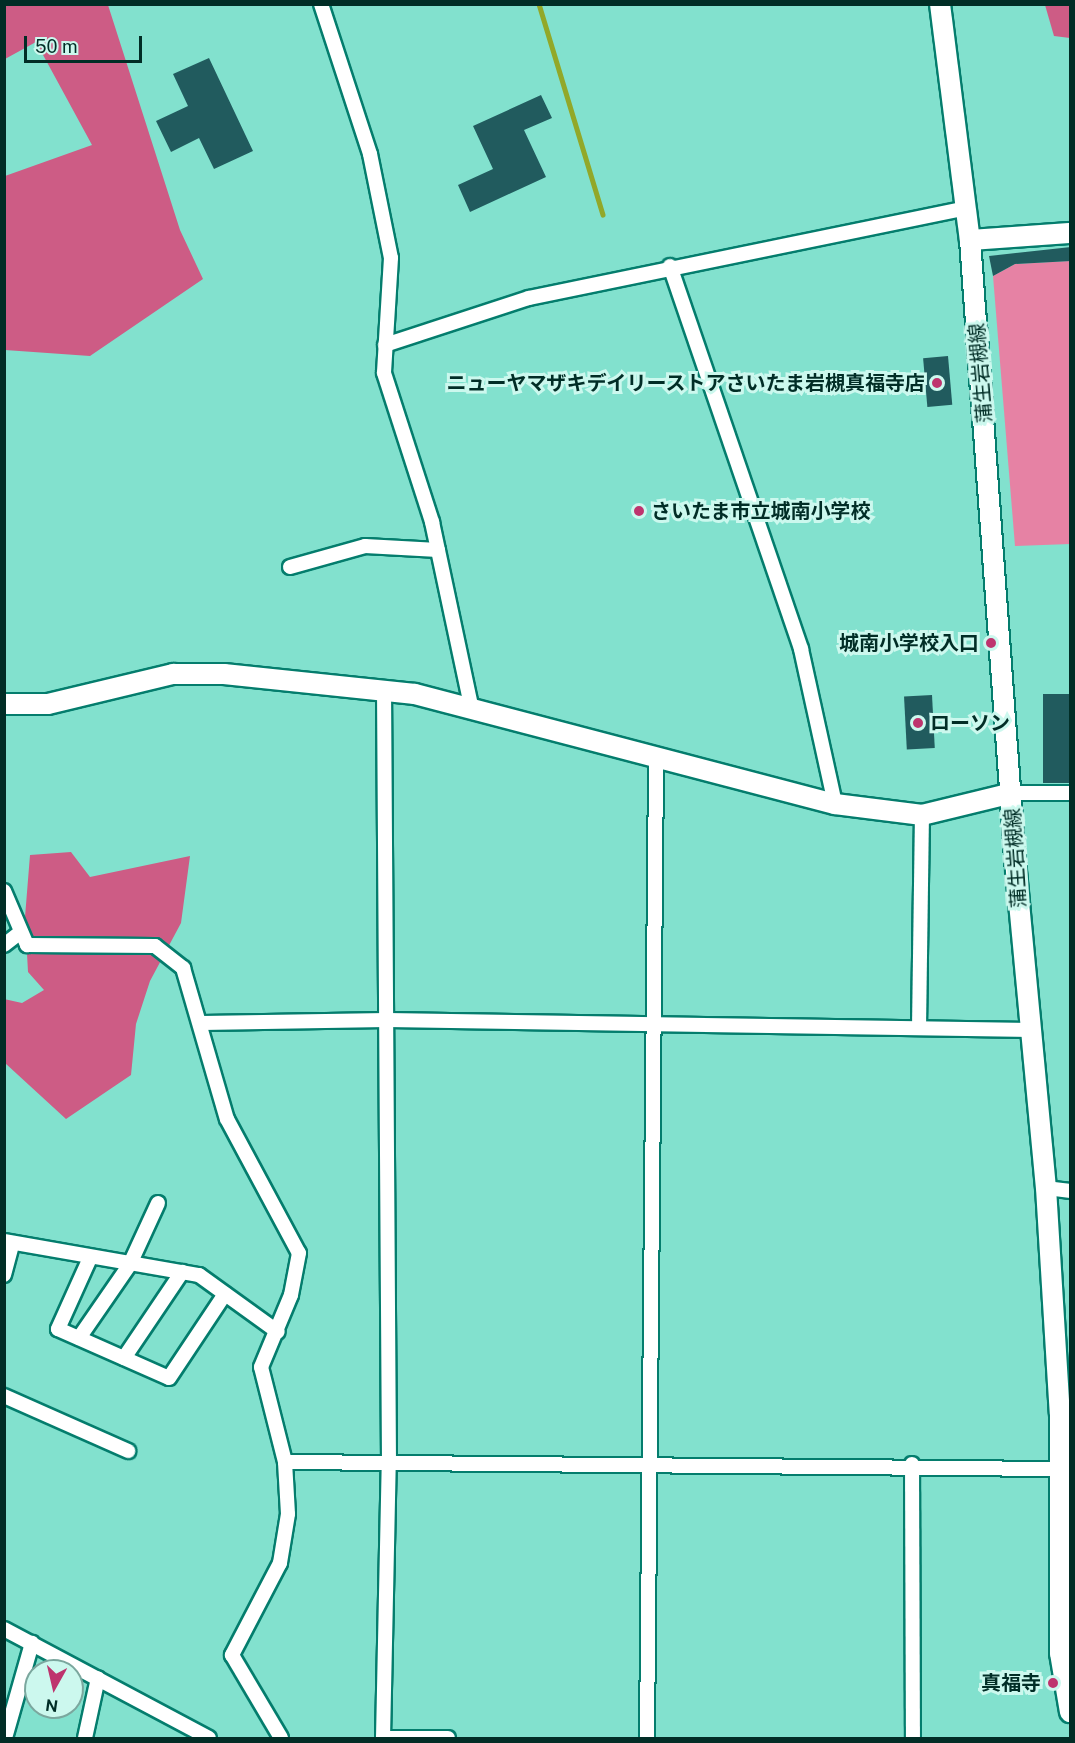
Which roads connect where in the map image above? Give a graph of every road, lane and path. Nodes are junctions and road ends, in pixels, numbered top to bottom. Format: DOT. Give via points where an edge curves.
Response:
graph roads {
  1 [pos="321,4"];
  2 [pos="940,4"];
  3 [pos="967,208"];
  4 [pos="1071,233"];
  5 [pos="970,240"];
  6 [pos="670,267"];
  7 [pos="385,345"];
  8 [pos="438,550"];
  9 [pos="290,567"];
  10 [pos="384,689"];
  11 [pos="4,704"];
  12 [pos="471,706"];
  13 [pos="656,756"];
  14 [pos="1012,793"];
  15 [pos="1071,793"];
  16 [pos="835,804"];
  17 [pos="922,815"];
  18 [pos="4,891"];
  19 [pos="18,934"];
  20 [pos="4,945"];
  21 [pos="387,1020"];
  22 [pos="202,1023"];
  23 [pos="653,1025"];
  24 [pos="919,1028"];
  25 [pos="1032,1030"];
  26 [pos="1046,1188"];
  27 [pos="1071,1191"];
  28 [pos="158,1203"];
  29 [pos="8,1243"];
  30 [pos="90,1258"];
  31 [pos="130,1264"];
  32 [pos="182,1272"];
  33 [pos="4,1275"];
  34 [pos="225,1294"];
  35 [pos="278,1332"];
  36 [pos="79,1338"];
  37 [pos="124,1358"];
  38 [pos="4,1396"];
  39 [pos="1065,1414"];
  40 [pos="128,1451"];
  41 [pos="285,1462"];
  42 [pos="389,1462"];
  43 [pos="650,1463"];
  44 [pos="912,1464"];
  45 [pos="1060,1469"];
  46 [pos="4,1629"];
  47 [pos="32,1643"];
  48 [pos="98,1678"];
  49 [pos="1068,1690"];
  50 [pos="1071,1712"];
  51 [pos="5,1738"];
  52 [pos="85,1738"];
  53 [pos="209,1738"];
  54 [pos="281,1738"];
  55 [pos="383,1738"];
  56 [pos="448,1738"];
  57 [pos="647,1738"];
  58 [pos="913,1738"];
  1 -- 7 [label="street" via="370,154 391,258"];
  2 -- 3 [label="main road, 蒲生岩槻線"];
  3 -- 5 [label="main road, 蒲生岩槻線"];
  3 -- 6 [label="street"];
  4 -- 5 [label="main road"];
  5 -- 14 [label="main road, 蒲生岩槻線"];
  6 -- 7 [label="street" via="529,298"];
  6 -- 16 [label="street" via="801,649"];
  7 -- 8 [label="street" via="384,373 415,459"];
  8 -- 9 [label="street" via="364,546"];
  8 -- 12 [label="street"];
  10 -- 11 [label="main road" via="199,673 48,704"];
  10 -- 12 [label="main road"];
  10 -- 21 [label="street"];
  12 -- 13 [label="main road"];
  13 -- 16 [label="main road"];
  13 -- 23 [label="street"];
  14 -- 15 [label="street"];
  14 -- 17 [label="main road"];
  14 -- 25 [label="main road, 蒲生岩槻線"];
  16 -- 17 [label="main road"];
  17 -- 24 [label="street"];
  18 -- 19 [label="street"];
  19 -- 20 [label="street"];
  19 -- 22 [label="street" via="27,945 155,946 183,968"];
  21 -- 22 [label="street"];
  21 -- 23 [label="street"];
  21 -- 42 [label="street"];
  22 -- 35 [label="street" via="226,1119 298,1253"];
  23 -- 24 [label="street"];
  23 -- 43 [label="street"];
  24 -- 25 [label="street"];
  25 -- 26 [label="main road, 蒲生岩槻線"];
  26 -- 27 [label="street"];
  26 -- 39 [label="main road, 蒲生岩槻線"];
  28 -- 31 [label="street"];
  29 -- 30 [label="street"];
  29 -- 33 [label="street"];
  30 -- 31 [label="street"];
  30 -- 36 [label="street" via="58,1329"];
  31 -- 32 [label="street"];
  31 -- 36 [label="street"];
  32 -- 34 [label="street" via="199,1275"];
  32 -- 37 [label="street"];
  34 -- 35 [label="street"];
  34 -- 37 [label="street" via="169,1378"];
  35 -- 41 [label="street" via="261,1367"];
  36 -- 37 [label="street"];
  38 -- 40 [label="street"];
  39 -- 45 [label="main road, 蒲生岩槻線"];
  41 -- 42 [label="street"];
  41 -- 54 [label="street" via="288,1514 280,1563 232,1655"];
  42 -- 43 [label="street"];
  42 -- 55 [label="street"];
  43 -- 44 [label="street"];
  43 -- 57 [label="street"];
  44 -- 45 [label="street"];
  44 -- 58 [label="street"];
  45 -- 49 [label="main road, 蒲生岩槻線" via="1058,1610"];
  46 -- 47 [label="street"];
  47 -- 48 [label="street"];
  47 -- 51 [label="street"];
  48 -- 52 [label="street"];
  48 -- 53 [label="street"];
  49 -- 50 [label="main road, 蒲生岩槻線"];
  55 -- 56 [label="street"];
}
